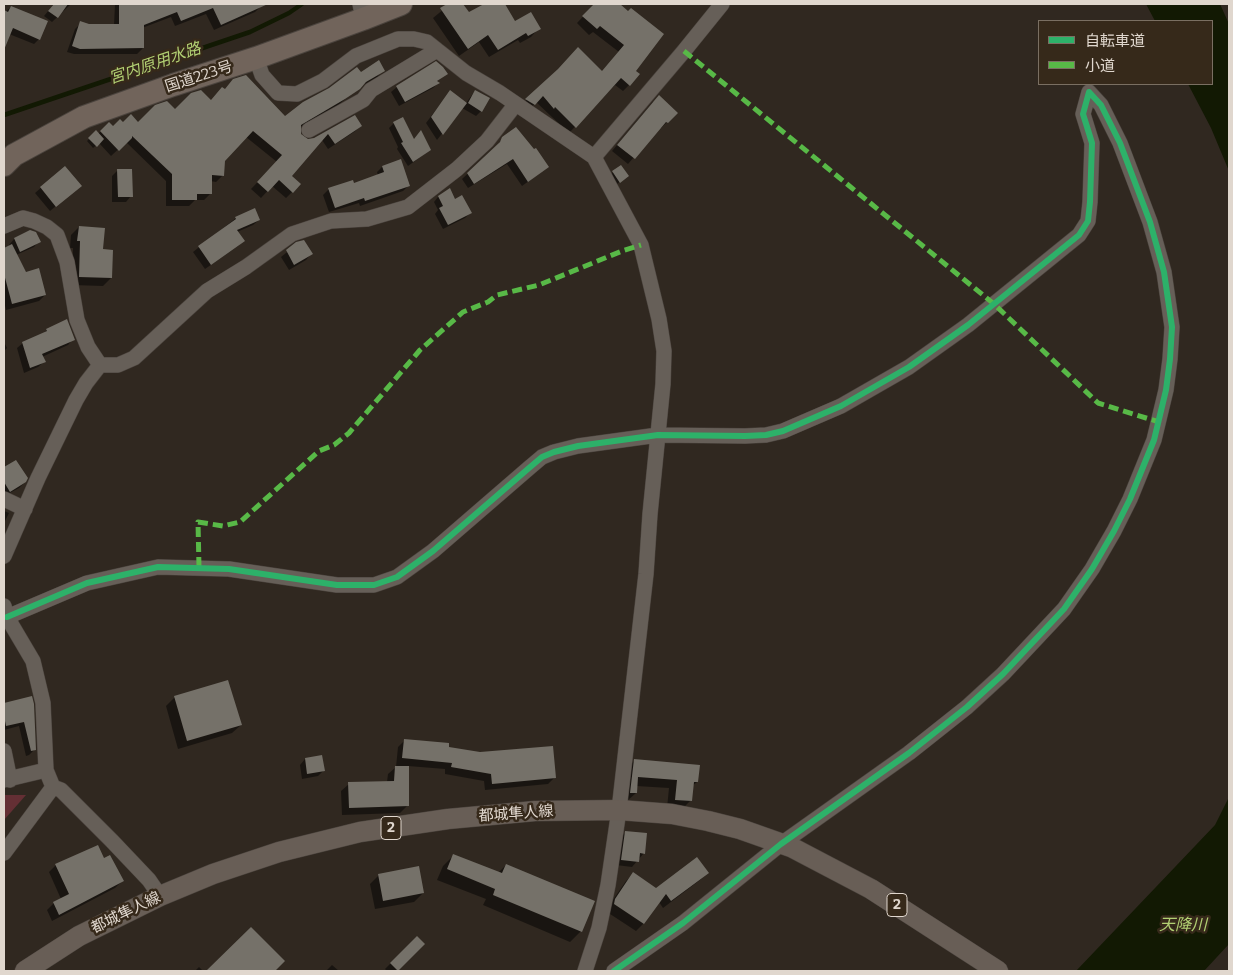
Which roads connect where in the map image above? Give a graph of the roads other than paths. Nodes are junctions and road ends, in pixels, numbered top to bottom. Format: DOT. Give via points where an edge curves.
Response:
graph roads {
  1 [pos="401,4"];
  2 [pos="722,4"];
  3 [pos="362,12"];
  4 [pos="437,50"];
  5 [pos="256,58"];
  6 [pos="515,105"];
  7 [pos="309,130"];
  8 [pos="7,155"];
  9 [pos="594,158"];
  10 [pos="4,226"];
  11 [pos="100,366"];
  12 [pos="658,434"];
  13 [pos="4,500"];
  14 [pos="25,509"];
  15 [pos="4,556"];
  16 [pos="5,611"];
  17 [pos="4,751"];
  18 [pos="46,770"];
  19 [pos="7,780"];
  20 [pos="53,787"];
  21 [pos="619,810"];
  22 [pos="786,846"];
  23 [pos="4,853"];
  24 [pos="160,896"];
  25 [pos="25,971"];
  26 [pos="585,971"];
  27 [pos="614,971"];
  28 [pos="998,971"];
  1 -- 3 [label="highway, 国道223号"];
  2 -- 9 [label="street"];
  3 -- 5 [label="highway, 国道223号"];
  4 -- 5 [label="street" via="427,42 398,39 356,56 323,81 297,94 278,92 262,75"];
  4 -- 6 [label="street"];
  4 -- 7 [label="street" via="371,90 362,100"];
  5 -- 8 [label="highway, 国道223号" via="84,117"];
  6 -- 9 [label="street"];
  6 -- 11 [label="street" via="457,169 408,207 367,219 331,221 292,234 208,291 134,358 118,365"];
  9 -- 12 [label="street" via="640,245 654,298 664,351"];
  10 -- 11 [label="street" via="23,218 47,227 57,235 67,262 77,320"];
  11 -- 14 [label="street" via="76,400"];
  12 -- 16 [label="street" via="578,446 542,457 433,551 397,577 374,585 337,585 229,569 158,567 87,583"];
  12 -- 21 [label="street" via="646,574"];
  12 -- 22 [label="street" via="744,436 783,431 841,406 909,367 968,325 1069,246 1085,228 1090,202 1092,143 1083,114 1089,92 1097,100 1120,143 1150,222 1171,311 1170,359 1163,406 1154,440 1130,499 1092,569 1064,609 1003,674 909,753"];
  13 -- 14 [label="street"];
  14 -- 15 [label="street"];
  16 -- 18 [label="street" via="33,661 43,703"];
  17 -- 19 [label="street"];
  18 -- 19 [label="street"];
  18 -- 20 [label="street"];
  20 -- 23 [label="street"];
  20 -- 24 [label="street" via="61,790 112,841"];
  21 -- 22 [label="main road, 都城隼人線 / 2" via="672,814 708,821"];
  21 -- 24 [label="main road, 都城隼人線 / 2" via="535,811 360,832 280,852"];
  21 -- 26 [label="street" via="599,928"];
  22 -- 27 [label="street" via="683,924"];
  22 -- 28 [label="main road, 都城隼人線 / 2" via="871,889"];
  24 -- 25 [label="main road, 都城隼人線 / 2" via="78,936"];
}
